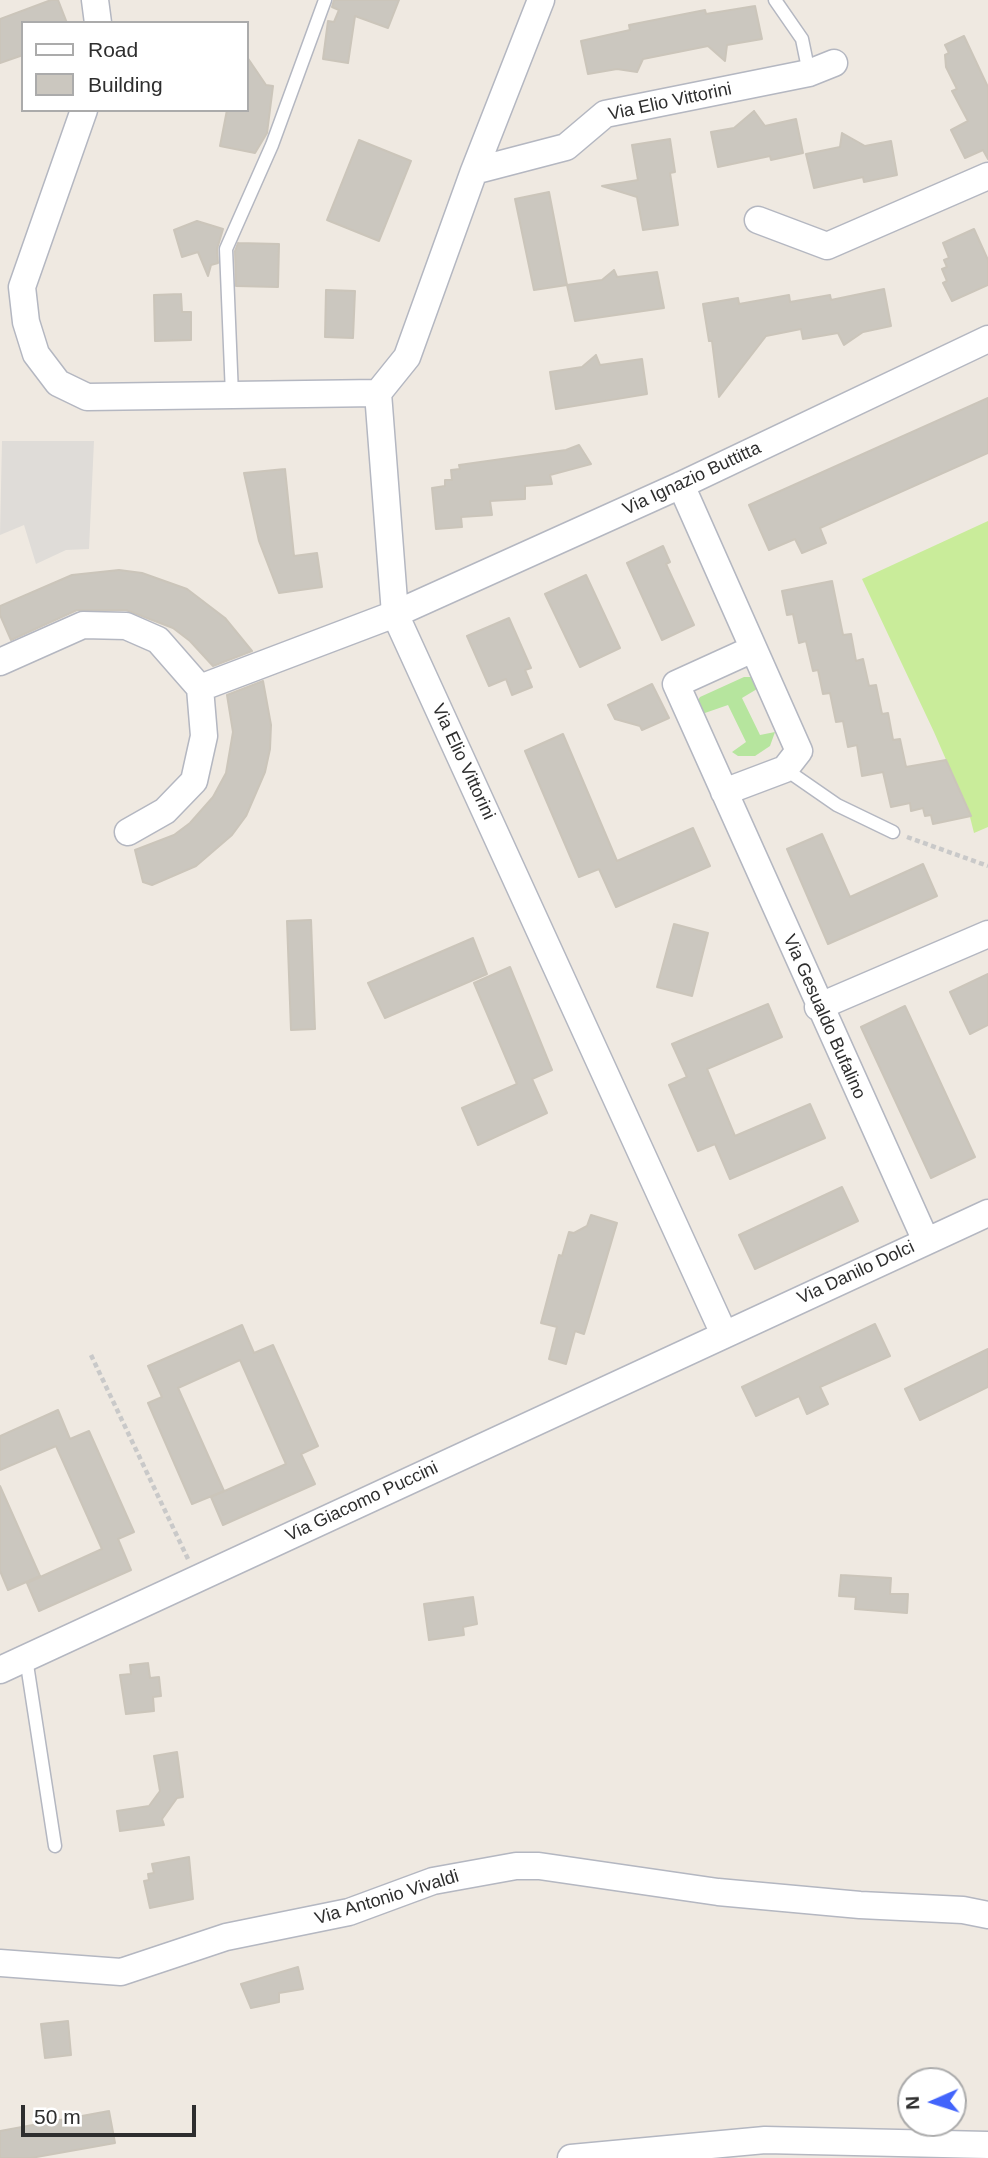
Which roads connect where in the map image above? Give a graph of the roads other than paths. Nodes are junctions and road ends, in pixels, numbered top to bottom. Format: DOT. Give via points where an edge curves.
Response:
graph roads {
  1 [pos="95,0"];
  2 [pos="325,0"];
  3 [pos="541,0"];
  4 [pos="775,0"];
  5 [pos="98,21"];
  6 [pos="834,62"];
  7 [pos="809,73"];
  8 [pos="84,112"];
  9 [pos="474,171"];
  10 [pos="988,176"];
  11 [pos="758,220"];
  12 [pos="988,339"];
  13 [pos="378,393"];
  14 [pos="232,395"];
  15 [pos="681,485"];
  16 [pos="395,614"];
  17 [pos="753,649"];
  18 [pos="0,662"];
  19 [pos="200,688"];
  20 [pos="785,769"];
  21 [pos="724,792"];
  22 [pos="128,832"];
  23 [pos="893,832"];
  24 [pos="988,934"];
  25 [pos="818,1007"];
  26 [pos="988,1213"];
  27 [pos="926,1241"];
  28 [pos="724,1334"];
  29 [pos="26,1658"];
  30 [pos="0,1671"];
  31 [pos="55,1846"];
  32 [pos="988,1915"];
  33 [pos="0,1963"];
  34 [pos="988,2145"];
  35 [pos="571,2158"];
  1 -- 5 [label="street"];
  2 -- 14 [label="lane" via="272,145 226,249"];
  3 -- 9 [label="street"];
  4 -- 7 [label="lane" via="802,39"];
  6 -- 7 [label="street, Via Elio Vittorini"];
  7 -- 9 [label="street, Via Elio Vittorini" via="605,114 566,146"];
  8 -- 14 [label="street" via="22,287 36,354 58,383 88,397"];
  9 -- 13 [label="street" via="407,357"];
  10 -- 11 [label="street" via="827,246"];
  12 -- 15 [label="street, Via Ignazio Buttitta"];
  13 -- 14 [label="street"];
  13 -- 16 [label="street, Via Elio Vittorini"];
  15 -- 16 [label="street, Via Ignazio Buttitta"];
  15 -- 17 [label="street"];
  16 -- 19 [label="street, Via Ignazio Buttitta"];
  16 -- 28 [label="street, Via Elio Vittorini"];
  17 -- 20 [label="street" via="799,751"];
  17 -- 21 [label="street, Via Gesualdo Bufalino" via="676,684"];
  18 -- 19 [label="street" via="83,625 126,626 158,640"];
  19 -- 22 [label="street" via="204,736 194,781 165,811"];
  20 -- 21 [label="street"];
  20 -- 23 [label="lane" via="837,805"];
  21 -- 25 [label="street, Via Gesualdo Bufalino"];
  24 -- 25 [label="street"];
  25 -- 27 [label="street, Via Gesualdo Bufalino"];
  26 -- 27 [label="street, Via Danilo Dolci"];
  27 -- 28 [label="street, Via Danilo Dolci"];
  28 -- 29 [label="street, Via Giacomo Puccini"];
  29 -- 30 [label="street, Via Giacomo Puccini"];
  29 -- 31 [label="lane"];
  32 -- 33 [label="street, Via Antonio Vivaldi" via="731,1894 516,1866 433,1881 349,1912 226,1937 121,1972"];
  34 -- 35 [label="street" via="765,2140"];
}
